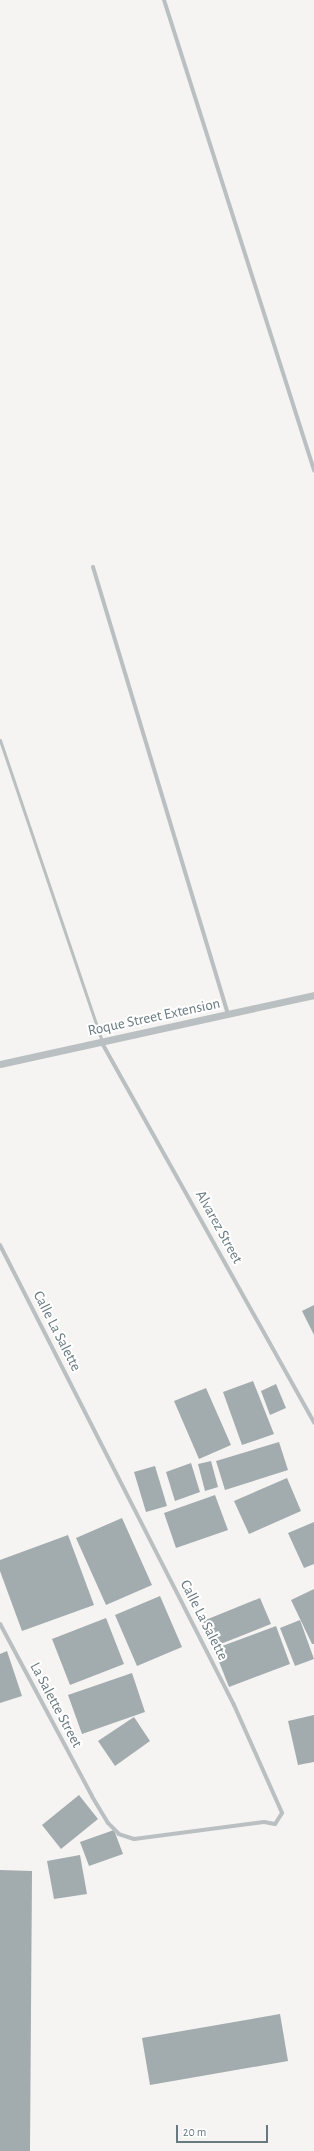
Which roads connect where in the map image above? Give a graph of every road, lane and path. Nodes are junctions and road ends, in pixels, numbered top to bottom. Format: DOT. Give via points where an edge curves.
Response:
graph roads {
  1 [pos="164,0"];
  2 [pos="314,471"];
  3 [pos="93,567"];
  4 [pos="0,740"];
  5 [pos="314,995"];
  6 [pos="228,1014"];
  7 [pos="102,1043"];
  8 [pos="0,1064"];
  9 [pos="0,1245"];
  10 [pos="314,1423"];
  11 [pos="0,1624"];
  12 [pos="92,1796"];
  1 -- 2 [label="street"];
  3 -- 6 [label="street"];
  4 -- 7 [label="lane"];
  5 -- 6 [label="street, Roque Street Extension"];
  6 -- 7 [label="street, Roque Street Extension"];
  7 -- 8 [label="street, Roque Street Extension"];
  7 -- 10 [label="street, Alvarez Street"];
  9 -- 12 [label="street, Calle La Salette" via="234,1706 282,1813 275,1824 264,1822 134,1839 119,1834 108,1823"];
  11 -- 12 [label="street, La Salette Street"];
}
